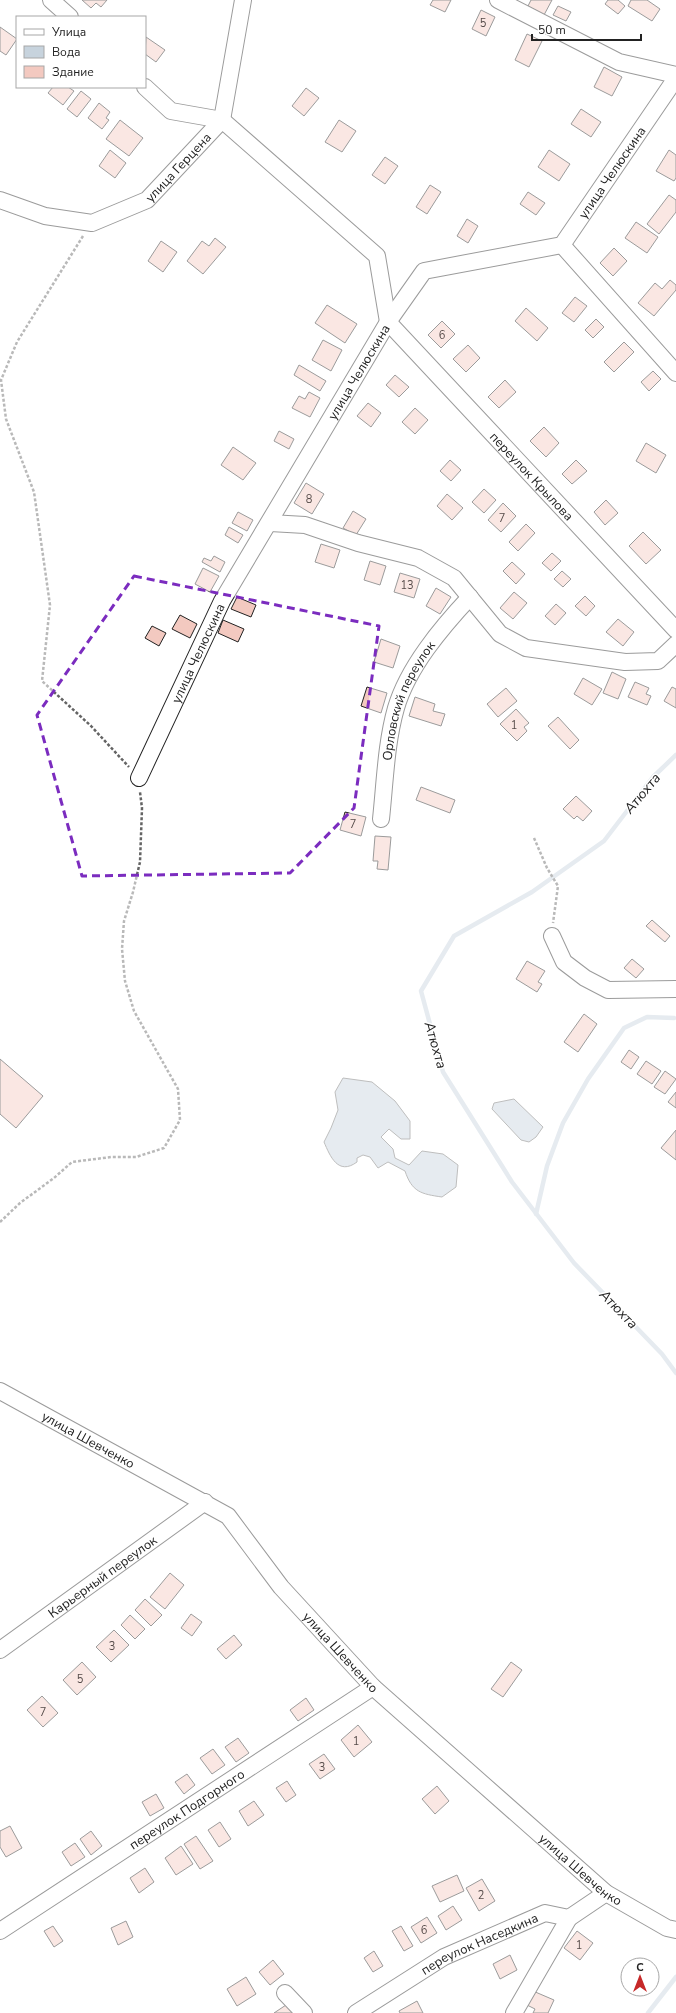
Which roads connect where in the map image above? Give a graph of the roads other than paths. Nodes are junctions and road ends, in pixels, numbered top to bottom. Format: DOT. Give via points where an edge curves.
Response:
graph roads {
  1 [pos="51,0"];
  2 [pos="243,0"];
  3 [pos="498,0"];
  4 [pos="69,16"];
  5 [pos="676,77"];
  6 [pos="146,88"];
  7 [pos="222,120"];
  8 [pos="0,200"];
  9 [pos="562,245"];
  10 [pos="388,322"];
  11 [pos="676,373"];
  12 [pos="270,523"];
  13 [pos="470,597"];
  14 [pos="676,630"];
  15 [pos="676,644"];
  16 [pos="138,778"];
  17 [pos="381,819"];
  18 [pos="552,936"];
  19 [pos="676,989"];
  20 [pos="0,1391"];
  21 [pos="205,1502"];
  22 [pos="0,1650"];
  23 [pos="373,1687"];
  24 [pos="606,1893"];
  25 [pos="569,1918"];
  26 [pos="676,1930"];
  27 [pos="0,1931"];
  28 [pos="285,1993"];
  29 [pos="304,2013"];
  30 [pos="356,2013"];
  31 [pos="514,2013"];
  1 -- 4 [label="street"];
  2 -- 7 [label="street"];
  3 -- 5 [label="street" via="619,62"];
  5 -- 9 [label="street, улица Челюскина"];
  6 -- 7 [label="street, улица Герцена" via="171,111"];
  7 -- 8 [label="street, улица Герцена" via="147,200 92,223 45,216"];
  7 -- 10 [label="street" via="377,256"];
  9 -- 10 [label="street, улица Челюскина" via="424,271"];
  9 -- 11 [label="street"];
  10 -- 12 [label="street, улица Челюскина"];
  10 -- 14 [label="street, переулок Крылова"];
  12 -- 13 [label="street" via="305,525 358,543 418,558 454,578"];
  12 -- 16 [label="street, улица Челюскина" via="222,601"];
  13 -- 15 [label="street" via="500,634 526,648 626,662 658,661"];
  13 -- 17 [label="street, Орловский переулок" via="438,632 412,673 396,707"];
  18 -- 19 [label="street" via="564,962 585,978 608,990"];
  20 -- 21 [label="street, улица Шевченко"];
  21 -- 22 [label="street, Карьерный переулок"];
  21 -- 23 [label="street, улица Шевченко" via="228,1516 281,1586"];
  23 -- 24 [label="street, улица Шевченко"];
  23 -- 27 [label="street, переулок Подгорного"];
  24 -- 25 [label="street"];
  24 -- 26 [label="street, улица Шевченко" via="667,1928"];
  25 -- 30 [label="street, переулок Наседкина" via="545,1913 444,1957"];
  25 -- 31 [label="street"];
  28 -- 29 [label="street"];
}
